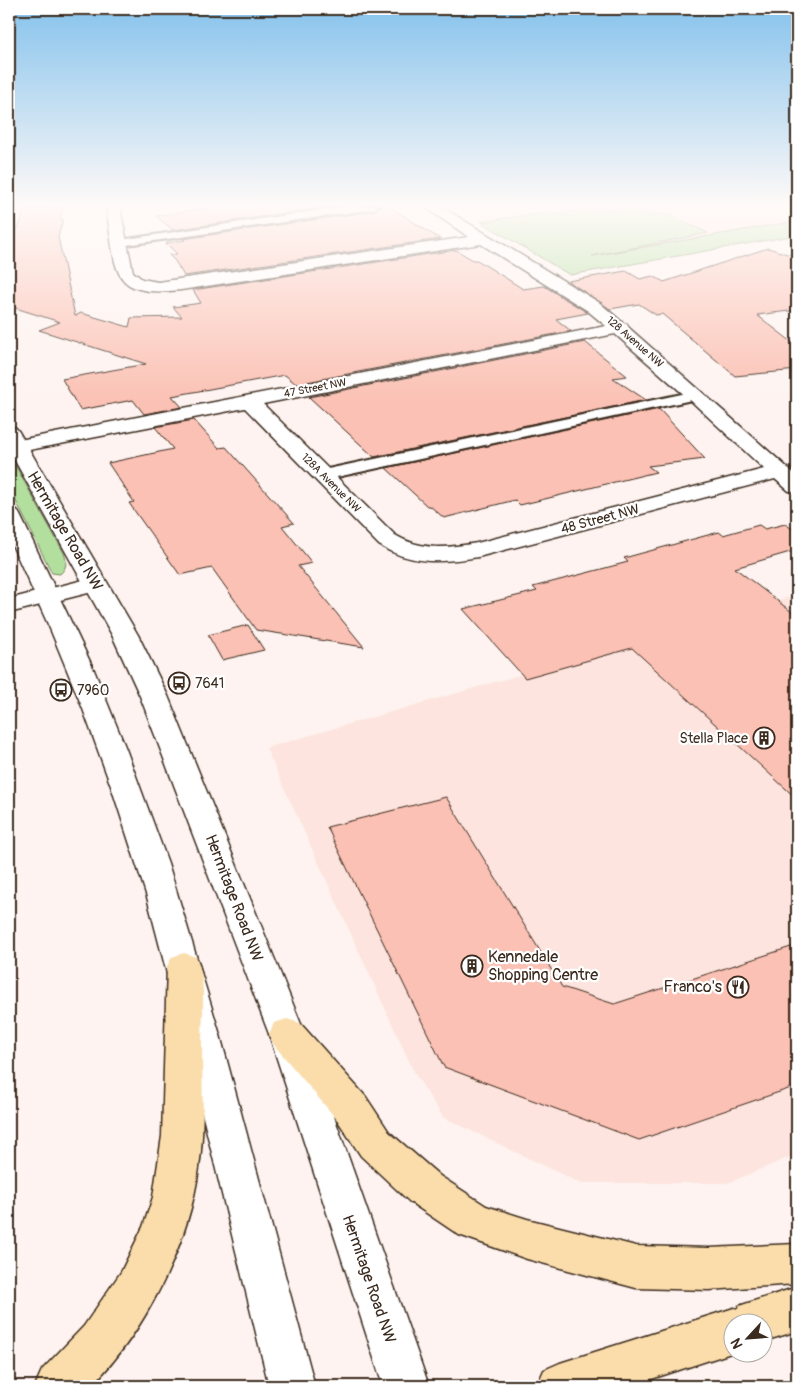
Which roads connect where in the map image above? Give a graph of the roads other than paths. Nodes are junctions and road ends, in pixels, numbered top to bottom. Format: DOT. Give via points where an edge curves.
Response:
graph roads {
  1 [pos="125,271"];
  2 [pos="272,271"];
  3 [pos="535,271"];
  4 [pos="621,328"];
  5 [pos="696,395"];
  6 [pos="249,401"];
  7 [pos="12,443"];
  8 [pos="779,472"];
  9 [pos="323,476"];
  10 [pos="797,486"];
  11 [pos="9,515"];
  12 [pos="419,554"];
  13 [pos="95,584"];
  14 [pos="49,596"];
  15 [pos="9,606"];
  16 [pos="184,966"];
  17 [pos="287,1034"];
  18 [pos="797,1264"];
  19 [pos="797,1309"];
  20 [pos="774,1316"];
  21 [pos="724,1333"];
  22 [pos="58,1386"];
  23 [pos="292,1386"];
  24 [pos="406,1386"];
  25 [pos="560,1386"];
  1 -- 2 [label="street" via="128,277 143,285 166,287"];
  3 -- 4 [label="street, 128 Avenue NW" via="594,307"];
  4 -- 5 [label="street, 128 Avenue NW"];
  4 -- 6 [label="street, 47 Street NW"];
  5 -- 8 [label="street, 128 Avenue NW"];
  5 -- 9 [label="lane"];
  6 -- 7 [label="street, 47 Street NW"];
  6 -- 9 [label="street, 128A Avenue NW"];
  7 -- 13 [label="street, Hermitage Road NW"];
  8 -- 10 [label="street, 128 Avenue NW"];
  8 -- 12 [label="street, 48 Street NW" via="478,550"];
  9 -- 12 [label="street, 128A Avenue NW" via="387,540"];
  11 -- 14 [label="street"];
  13 -- 14 [label="street"];
  13 -- 17 [label="street, Hermitage Road NW" via="125,635 154,696"];
  14 -- 15 [label="street"];
  14 -- 16 [label="street" via="108,738 142,831"];
  16 -- 22 [label="main road" via="182,1133 172,1206 158,1244 135,1290 104,1336"];
  16 -- 23 [label="street"];
  17 -- 18 [label="main road" via="352,1109 375,1144 425,1189 474,1221 527,1240 636,1267 709,1269"];
  17 -- 24 [label="street, Hermitage Road NW"];
  19 -- 20 [label="main road"];
  21 -- 25 [label="main road"];
}
